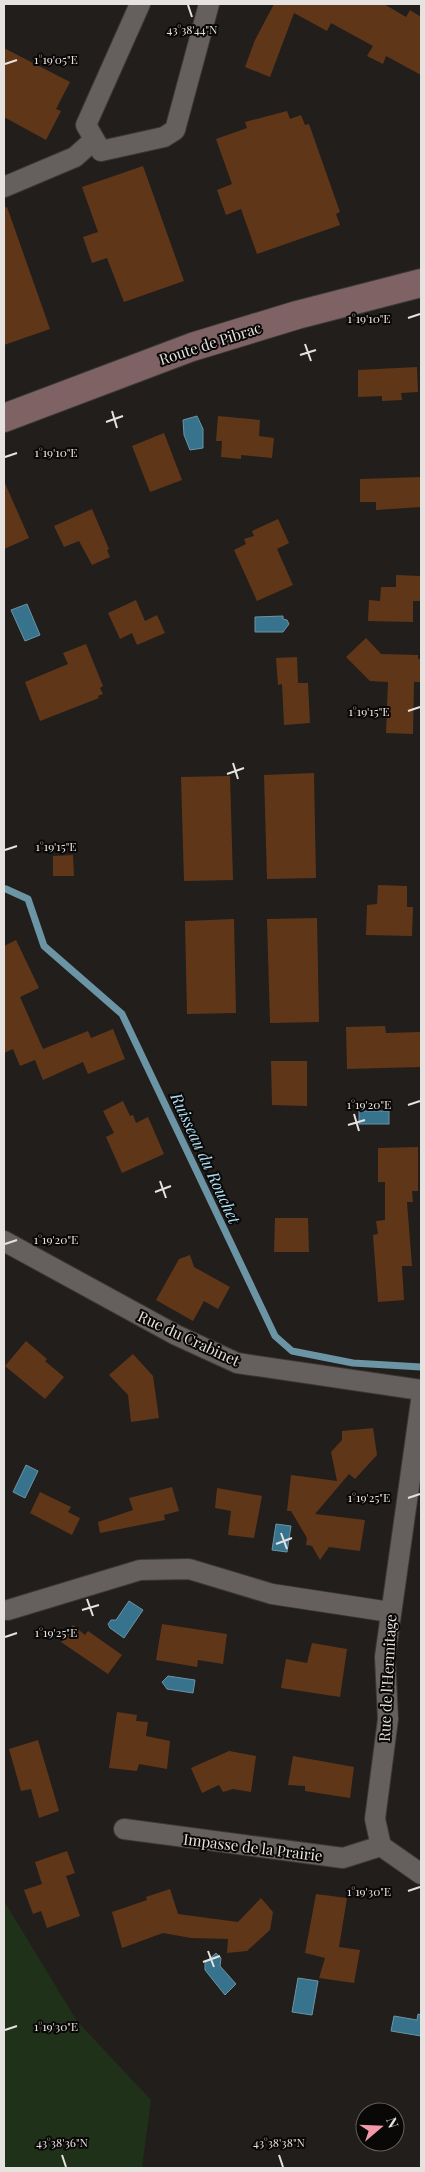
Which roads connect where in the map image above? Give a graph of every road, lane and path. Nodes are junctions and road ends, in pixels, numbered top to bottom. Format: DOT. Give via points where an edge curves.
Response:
graph roads {
  1 [pos="140,4"];
  2 [pos="209,4"];
  3 [pos="94,140"];
  4 [pos="4,188"];
  5 [pos="421,283"];
  6 [pos="4,418"];
  7 [pos="4,1241"];
  8 [pos="421,1390"];
  9 [pos="421,1400"];
  10 [pos="8,1610"];
  11 [pos="390,1612"];
  12 [pos="124,1829"];
  13 [pos="381,1846"];
  14 [pos="421,1874"];
  1 -- 3 [label="street" via="86,125"];
  2 -- 3 [label="street" via="175,130 164,137 101,151"];
  3 -- 4 [label="street" via="76,157"];
  5 -- 6 [label="main road, Route de Pibrac" via="314,310 192,347"];
  7 -- 8 [label="street, Rue du Crabinet" via="176,1336 237,1363"];
  9 -- 11 [label="street, Rue de l'Hermitage"];
  10 -- 11 [label="street" via="140,1570 189,1569 272,1594"];
  11 -- 13 [label="street, Rue de l'Hermitage" via="385,1657 388,1720 375,1820"];
  12 -- 13 [label="street, Impasse de la Prairie" via="343,1858"];
  13 -- 14 [label="street"];
}
